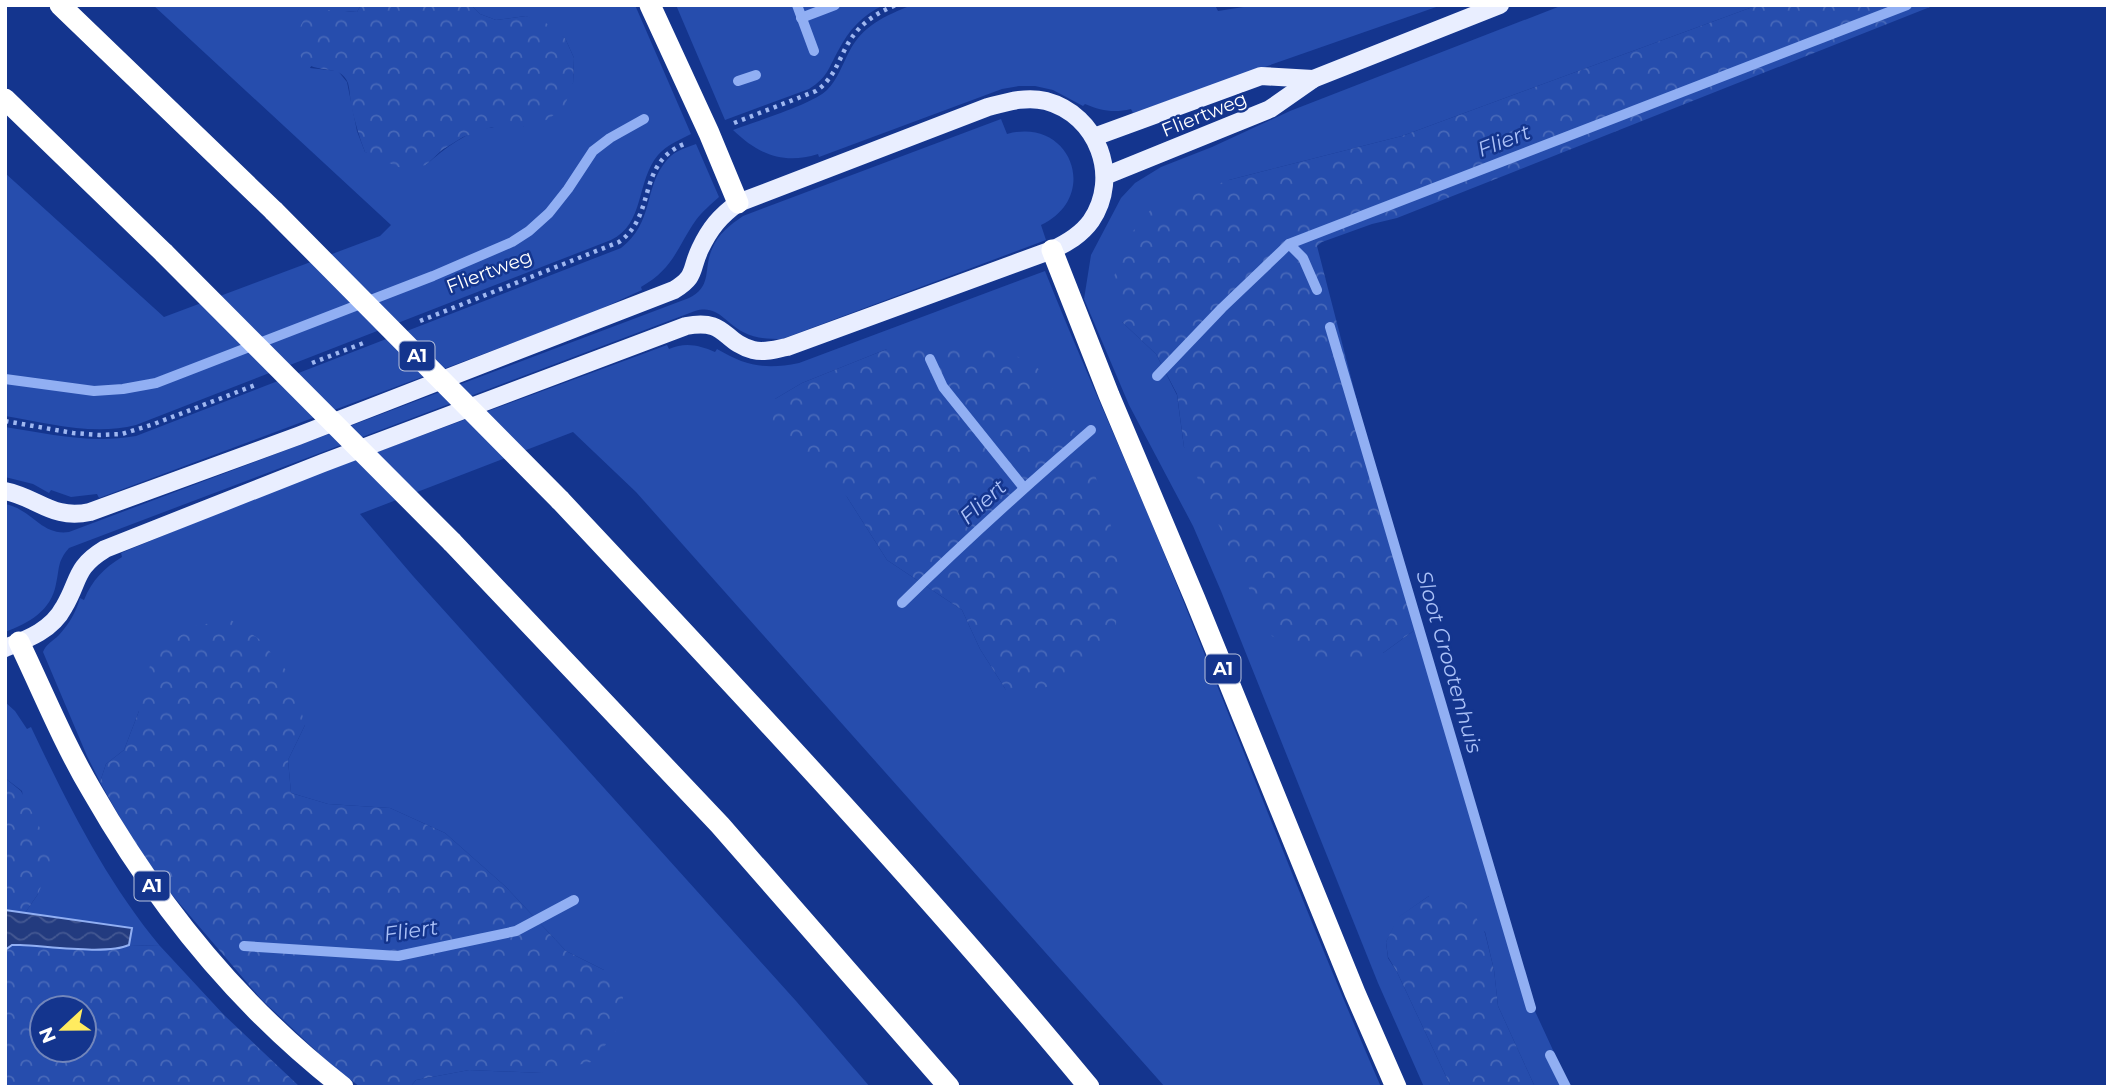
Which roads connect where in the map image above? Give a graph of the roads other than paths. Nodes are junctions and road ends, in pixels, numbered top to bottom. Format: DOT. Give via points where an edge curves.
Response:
graph roads {
  1 [pos="60,5"];
  2 [pos="650,5"];
  3 [pos="1500,5"];
  4 [pos="1313,79"];
  5 [pos="5,99"];
  6 [pos="1094,137"];
  7 [pos="1105,176"];
  8 [pos="738,203"];
  9 [pos="1052,250"];
  10 [pos="5,491"];
  11 [pos="12,645"];
  12 [pos="343,1087"];
  13 [pos="949,1087"];
  14 [pos="1089,1087"];
  15 [pos="1396,1087"];
  1 -- 14 [label="highway, A1, bridge" via="274,211 560,500 760,714 1017,1000"];
  2 -- 8 [label="highway"];
  3 -- 4 [label="main road, Fliertweg"];
  4 -- 6 [label="main road, Fliertweg" via="1261,76"];
  4 -- 7 [label="main road, Fliertweg" via="1270,109"];
  5 -- 13 [label="highway, bridge" via="452,542 720,825"];
  6 -- 7 [label="main road"];
  6 -- 8 [label="main road" via="1061,107 1022,99 988,107"];
  7 -- 9 [label="main road" via="1103,195 1090,223 1073,240"];
  8 -- 10 [label="main road" via="721,215 687,282 674,290 90,512 56,512"];
  9 -- 11 [label="main road" via="768,351 740,344 715,326 686,326 323,463 105,549 83,567 54,621"];
  9 -- 15 [label="highway, A1"];
  11 -- 12 [label="highway, A1" via="90,788 157,894 245,997"];
}
